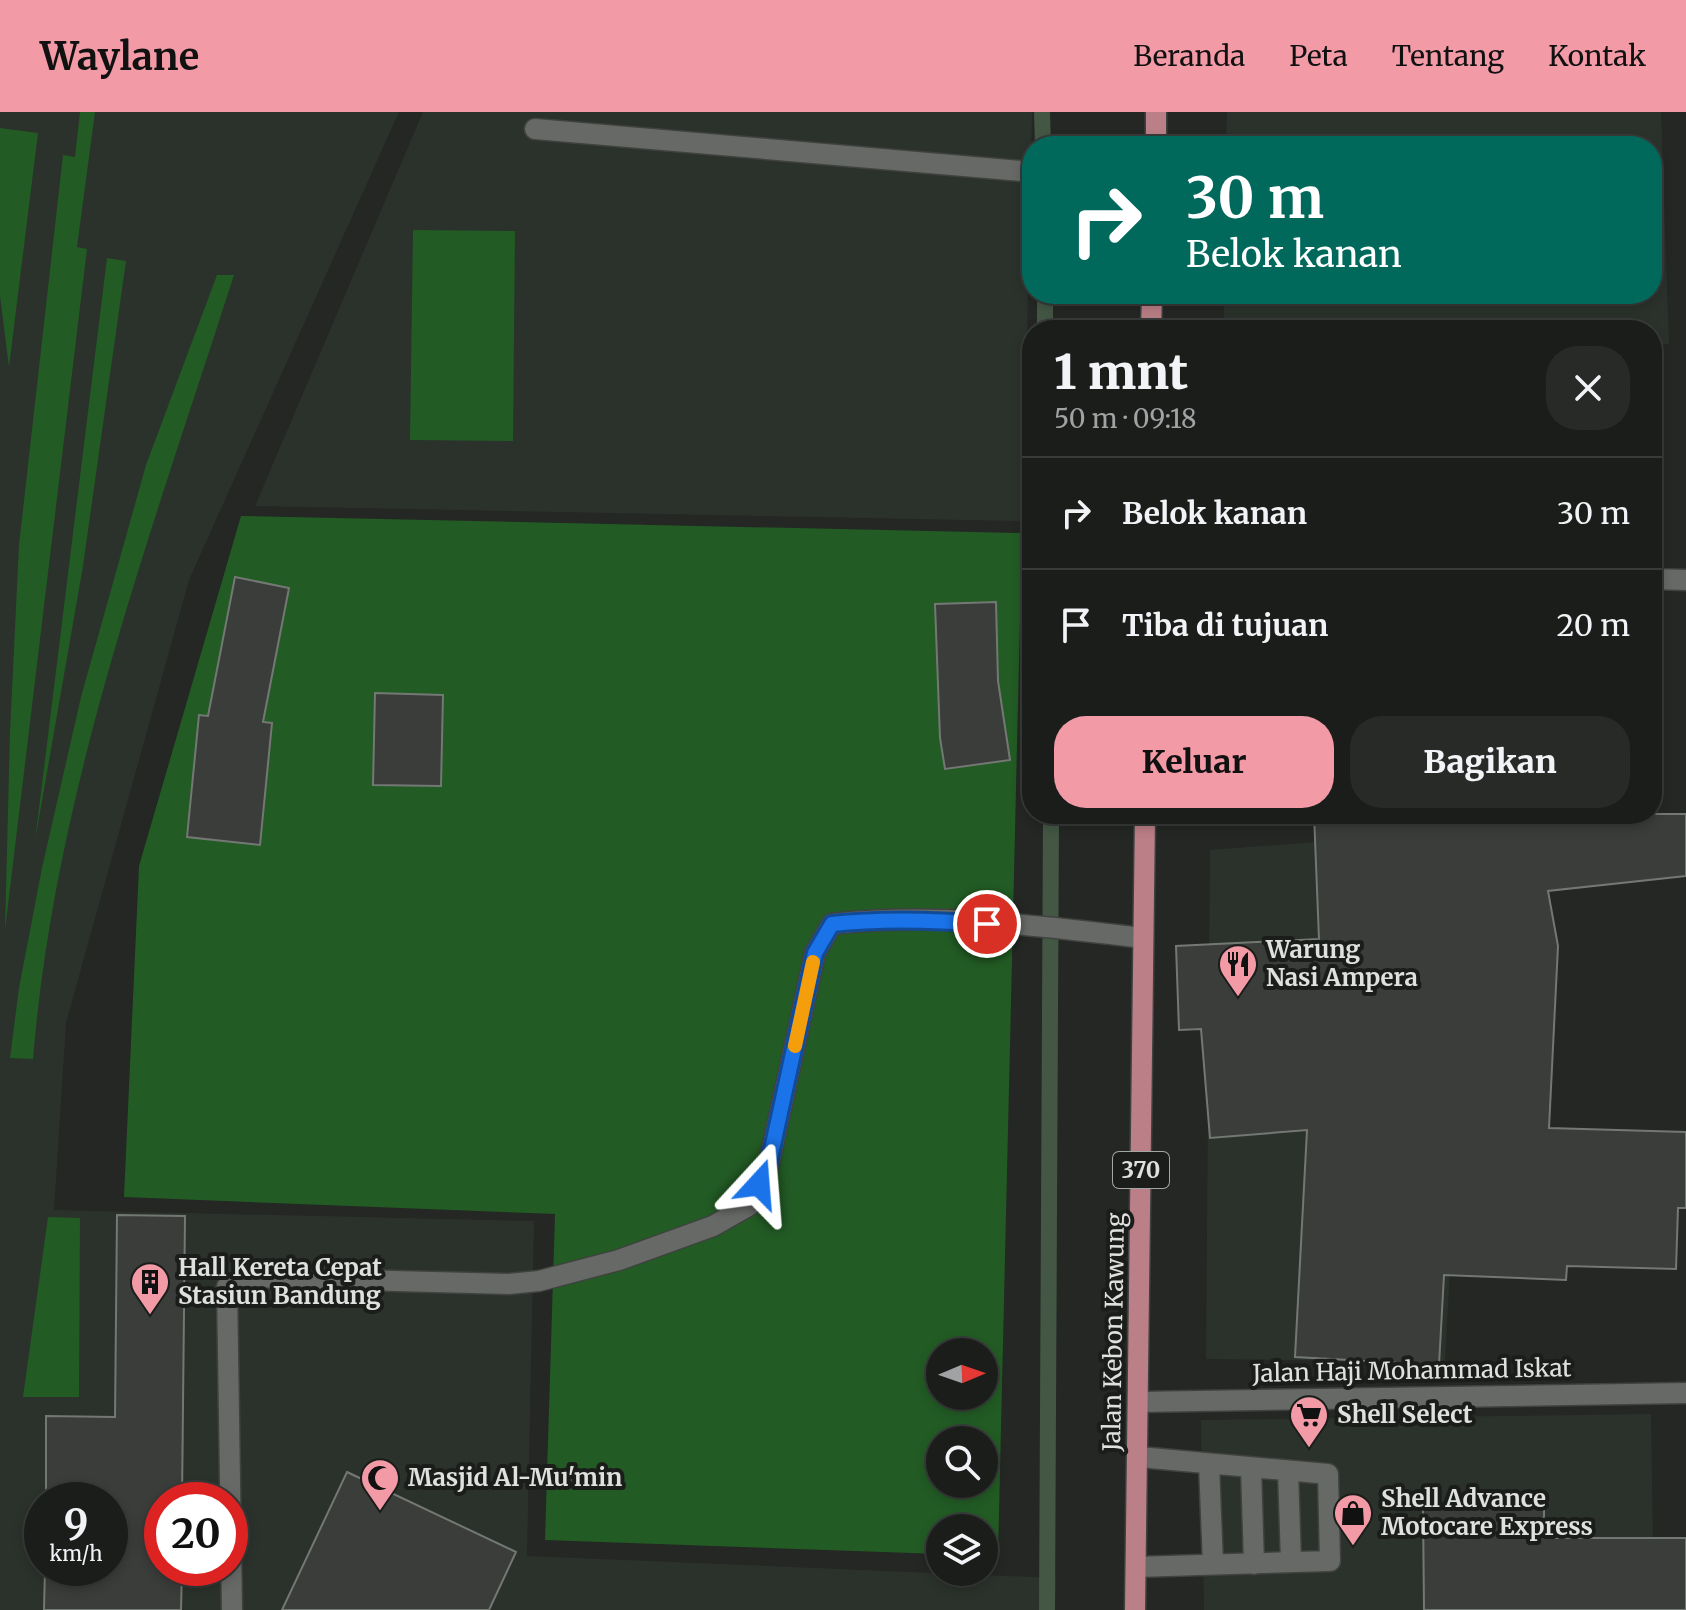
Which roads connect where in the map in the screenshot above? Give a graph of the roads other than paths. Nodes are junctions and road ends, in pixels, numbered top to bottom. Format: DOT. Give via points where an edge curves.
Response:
graph roads {
  1 [pos="1156,112"];
  2 [pos="535,129"];
  3 [pos="1156,136"];
  4 [pos="1022,172"];
  5 [pos="1662,579"];
  6 [pos="1686,580"];
  7 [pos="1145,824"];
  8 [pos="1143,938"];
  9 [pos="1686,1393"];
  10 [pos="1139,1402"];
  11 [pos="1139,1457"];
  12 [pos="1209,1464"];
  13 [pos="1251,1468"];
  14 [pos="1288,1471"];
  15 [pos="1291,1561"];
  16 [pos="1213,1564"];
  17 [pos="1254,1564"];
  18 [pos="1136,1567"];
  19 [pos="232,1610"];
  20 [pos="1135,1610"];
  1 -- 3 [label="main road"];
  2 -- 4 [label="street"];
  5 -- 6 [label="street"];
  7 -- 8 [label="main road, Jalan Kebon Kawung / 370"];
  8 -- 10 [label="main road, Jalan Kebon Kawung / 370"];
  8 -- 19 [label="street" via="924,920 832,924 815,953 769,1163 750,1205 713,1226 619,1260 539,1281 241,1277 227,1287"];
  9 -- 10 [label="street, Jalan Haji Mohammad Iskat"];
  10 -- 11 [label="main road, Jalan Kebon Kawung / 370"];
  11 -- 12 [label="street"];
  11 -- 18 [label="main road, Jalan Kebon Kawung / 370"];
  12 -- 13 [label="street"];
  12 -- 16 [label="street"];
  13 -- 14 [label="street"];
  13 -- 17 [label="street"];
  14 -- 15 [label="street"];
  14 -- 15 [label="street" via="1328,1474 1330,1561"];
  15 -- 17 [label="street"];
  16 -- 17 [label="street"];
  16 -- 18 [label="street"];
  18 -- 20 [label="main road, Jalan Kebon Kawung / 370"];
}
